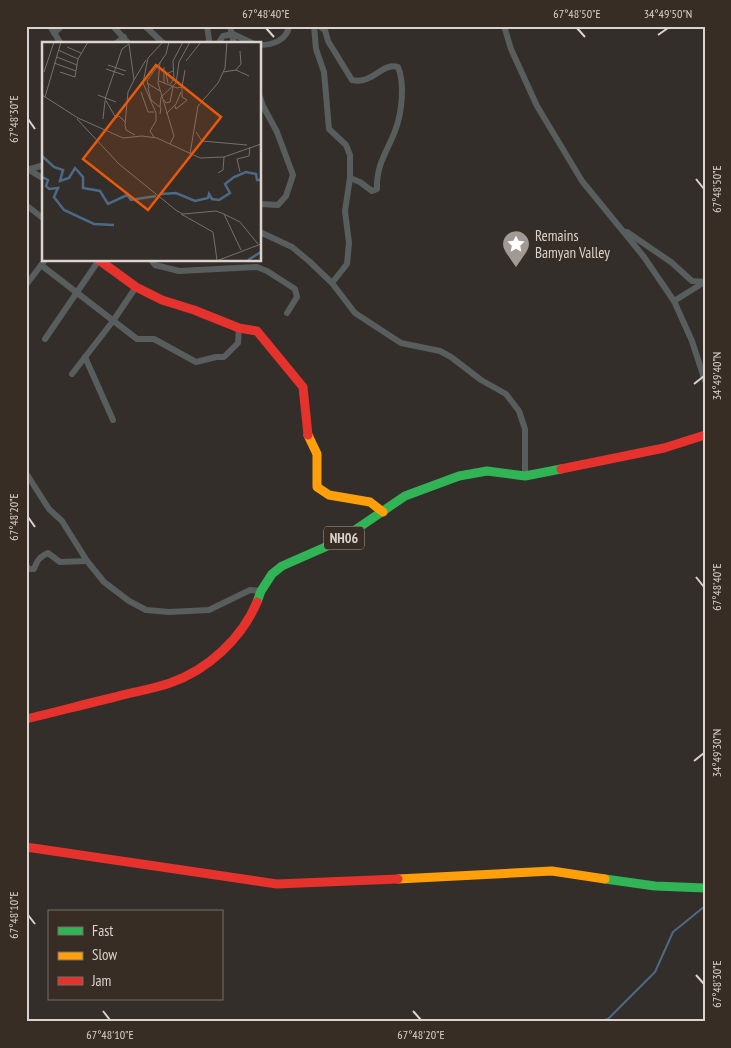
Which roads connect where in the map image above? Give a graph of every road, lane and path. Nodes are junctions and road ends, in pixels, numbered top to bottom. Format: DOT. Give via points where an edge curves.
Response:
graph roads {
  1 [pos="50,26"];
  2 [pos="62,26"];
  3 [pos="113,26"];
  4 [pos="207,26"];
  5 [pos="230,26"];
  6 [pos="289,26"];
  7 [pos="314,26"];
  8 [pos="319,26"];
  9 [pos="504,26"];
  10 [pos="146,27"];
  11 [pos="54,33"];
  12 [pos="232,34"];
  13 [pos="124,37"];
  14 [pos="60,42"];
  15 [pos="118,42"];
  16 [pos="128,42"];
  17 [pos="162,42"];
  18 [pos="208,42"];
  19 [pos="219,42"];
  20 [pos="234,42"];
  21 [pos="250,42"];
  22 [pos="261,45"];
  23 [pos="261,100"];
  24 [pos="42,165"];
  25 [pos="27,169"];
  26 [pos="42,178"];
  27 [pos="350,178"];
  28 [pos="261,204"];
  29 [pos="27,208"];
  30 [pos="42,218"];
  31 [pos="622,228"];
  32 [pos="261,232"];
  33 [pos="98,261"];
  34 [pos="100,261"];
  35 [pos="152,261"];
  36 [pos="253,261"];
  37 [pos="43,263"];
  38 [pos="257,267"];
  39 [pos="704,282"];
  40 [pos="332,283"];
  41 [pos="26,285"];
  42 [pos="136,287"];
  43 [pos="76,292"];
  44 [pos="674,301"];
  45 [pos="287,313"];
  46 [pos="113,321"];
  47 [pos="239,328"];
  48 [pos="45,339"];
  49 [pos="85,357"];
  50 [pos="72,374"];
  51 [pos="705,381"];
  52 [pos="113,420"];
  53 [pos="705,435"];
  54 [pos="26,473"];
  55 [pos="525,476"];
  56 [pos="383,512"];
  57 [pos="87,561"];
  58 [pos="26,564"];
  59 [pos="261,591"];
  60 [pos="26,720"];
  61 [pos="26,847"];
  62 [pos="705,888"];
  1 -- 11 [label="street"];
  2 -- 11 [label="street"];
  3 -- 13 [label="street"];
  4 -- 18 [label="street"];
  5 -- 12 [label="street"];
  6 -- 22 [label="street" via="285,38"];
  7 -- 27 [label="street" via="316,48 324,72 329,129 346,145 350,155"];
  8 -- 27 [label="street" via="325,30 328,41 352,80 368,80 393,65 398,66 402,76 403,93 396,130 376,176 377,189 372,191"];
  9 -- 31 [label="street" via="548,126 592,195"];
  10 -- 17 [label="street"];
  11 -- 14 [label="street"];
  12 -- 19 [label="street" via="223,36"];
  12 -- 20 [label="street"];
  12 -- 21 [label="street"];
  13 -- 15 [label="street"];
  13 -- 16 [label="street"];
  23 -- 28 [label="street" via="293,175 286,196 278,205"];
  24 -- 25 [label="street"];
  25 -- 26 [label="street"];
  27 -- 40 [label="street" via="345,211 349,243 347,264"];
  29 -- 30 [label="street"];
  31 -- 39 [label="street" via="692,281"];
  31 -- 44 [label="street"];
  32 -- 40 [label="street" via="292,247"];
  33 -- 43 [label="street"];
  34 -- 42 [label="main road"];
  35 -- 38 [label="street" via="155,265 179,271"];
  36 -- 38 [label="street"];
  37 -- 41 [label="street"];
  37 -- 43 [label="street"];
  38 -- 45 [label="street" via="295,290 298,297"];
  39 -- 44 [label="street"];
  40 -- 55 [label="street" via="355,313 401,343 440,351 506,394 525,429"];
  42 -- 46 [label="street"];
  42 -- 47 [label="main road"];
  43 -- 46 [label="street"];
  43 -- 48 [label="street"];
  44 -- 51 [label="street"];
  46 -- 47 [label="street" via="137,339 154,339 196,362 224,357 238,342"];
  46 -- 49 [label="street"];
  47 -- 56 [label="main road" via="257,331 302,387 307,432 317,454 317,487 330,496 369,501"];
  49 -- 50 [label="street"];
  49 -- 52 [label="street"];
  53 -- 55 [label="main road, NH06" via="664,448"];
  54 -- 57 [label="street"];
  55 -- 56 [label="main road, NH06" via="488,470 459,476 405,496"];
  56 -- 59 [label="main road, NH06" via="339,541 282,566 272,574"];
  57 -- 58 [label="street" via="60,562 48,553 37,561 34,569"];
  57 -- 59 [label="street" via="104,582 146,610 209,610 250,590"];
  59 -- 60 [label="main road, NH06" via="254,611 241,630 223,651 197,671 171,683"];
  61 -- 62 [label="main road" via="277,884 552,871 655,886"];
}
